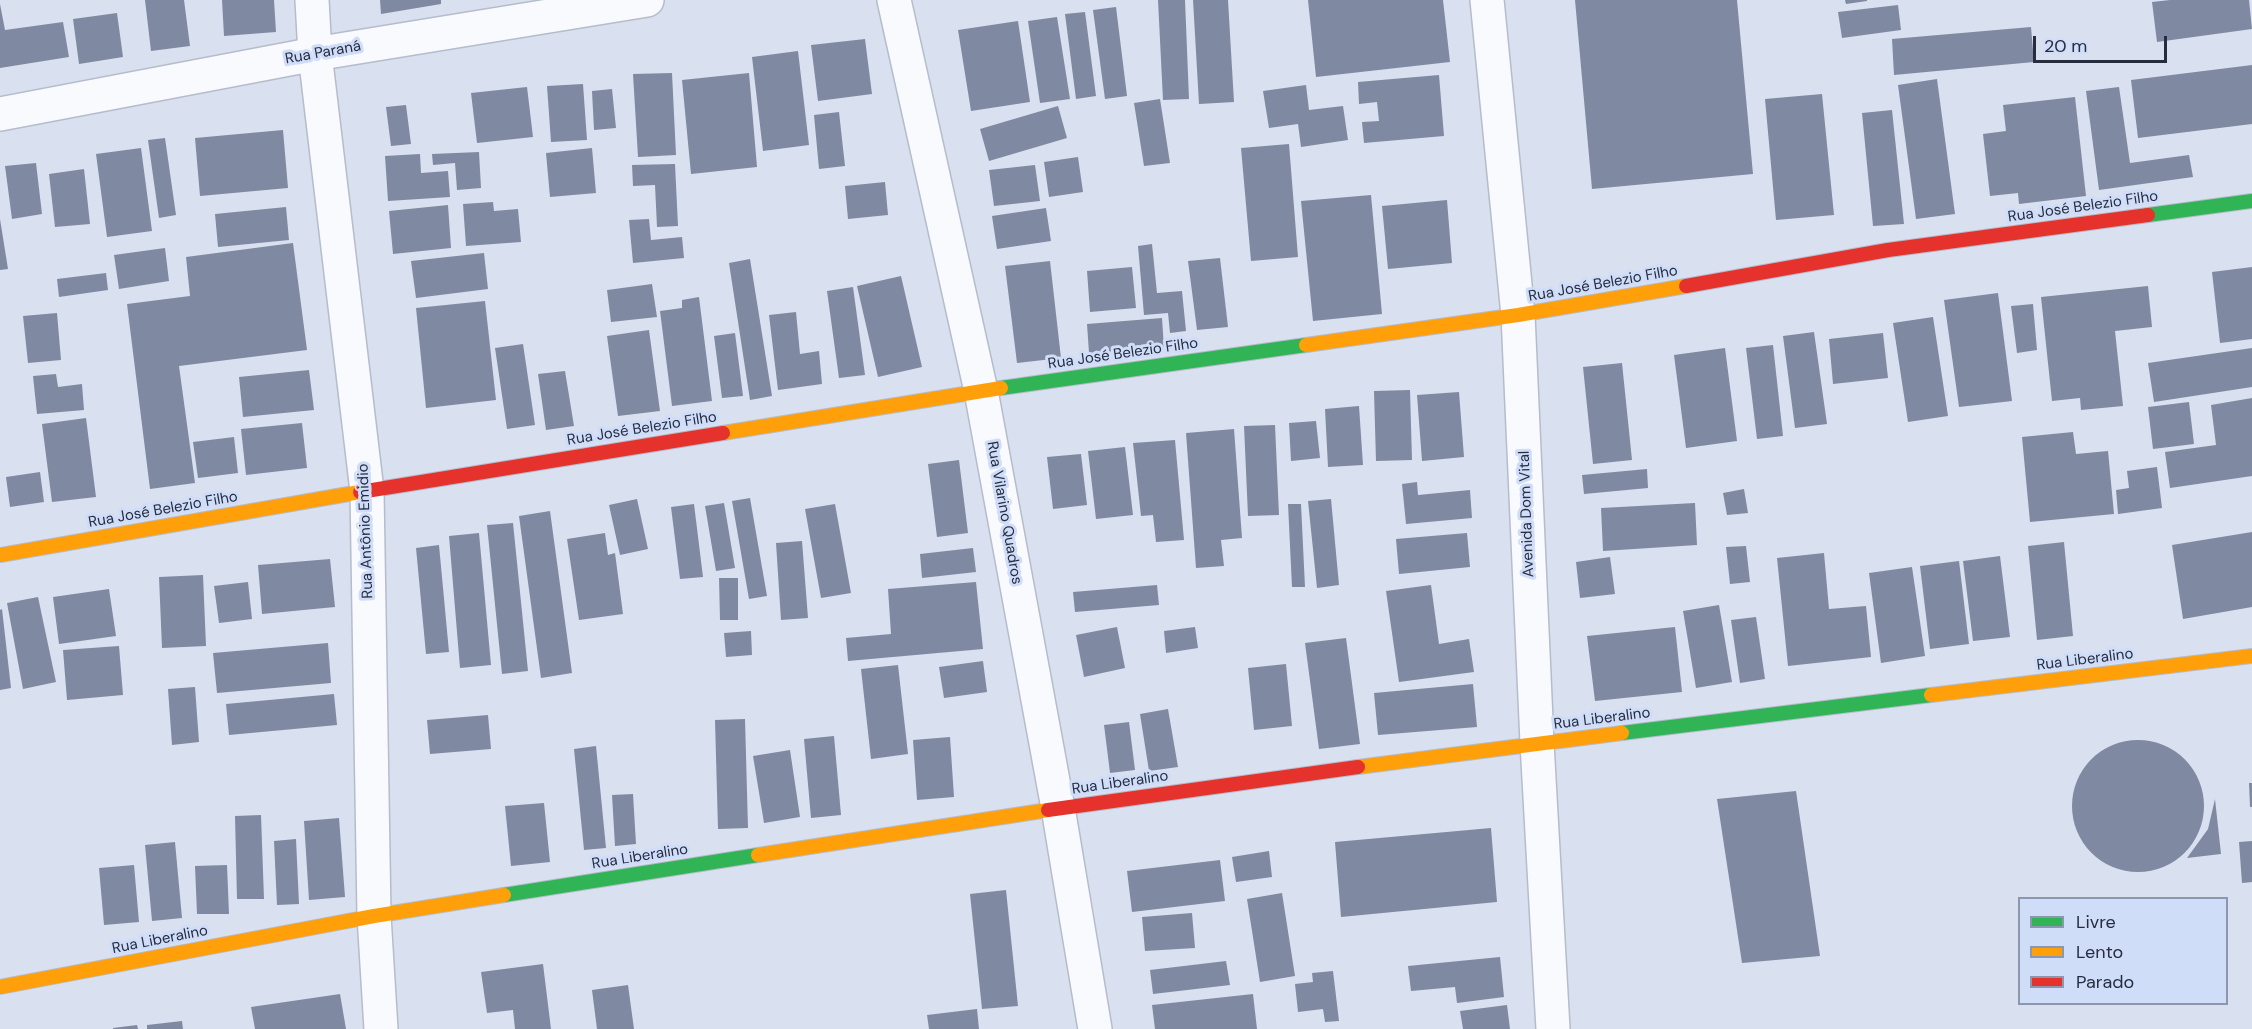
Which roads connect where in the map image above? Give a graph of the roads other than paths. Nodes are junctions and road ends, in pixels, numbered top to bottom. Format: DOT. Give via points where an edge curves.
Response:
graph roads {
  1 [pos="312,0"];
  2 [pos="646,0"];
  3 [pos="894,0"];
  4 [pos="1487,0"];
  5 [pos="315,54"];
  6 [pos="0,114"];
  7 [pos="2252,201"];
  8 [pos="1518,315"];
  9 [pos="981,391"];
  10 [pos="367,491"];
  11 [pos="0,555"];
  12 [pos="2252,656"];
  13 [pos="1537,743"];
  14 [pos="1058,808"];
  15 [pos="374,916"];
  16 [pos="0,987"];
  17 [pos="381,1029"];
  18 [pos="1095,1029"];
  19 [pos="1554,1029"];
  1 -- 5 [label="street, Rua Antônio Emidio"];
  2 -- 5 [label="street, Rua Paraná"];
  3 -- 9 [label="street, Rua Vilarino Quadros"];
  4 -- 8 [label="street, Avenida Dom Vital"];
  5 -- 6 [label="street, Rua Paraná"];
  5 -- 10 [label="street, Rua Antônio Emidio"];
  7 -- 8 [label="street, Rua José Belezio Filho" via="1888,250"];
  8 -- 9 [label="street, Rua José Belezio Filho"];
  8 -- 13 [label="street, Avenida Dom Vital"];
  9 -- 10 [label="street, Rua José Belezio Filho"];
  9 -- 14 [label="street, Rua Vilarino Quadros"];
  10 -- 11 [label="street, Rua José Belezio Filho"];
  10 -- 15 [label="street, Rua Antônio Emidio"];
  12 -- 13 [label="street, Rua Liberalino"];
  13 -- 14 [label="street, Rua Liberalino"];
  13 -- 19 [label="street, Avenida Dom Vital"];
  14 -- 15 [label="street, Rua Liberalino"];
  14 -- 18 [label="street, Rua Vilarino Quadros"];
  15 -- 16 [label="street, Rua Liberalino"];
  15 -- 17 [label="street, Rua Antônio Emidio"];
}
